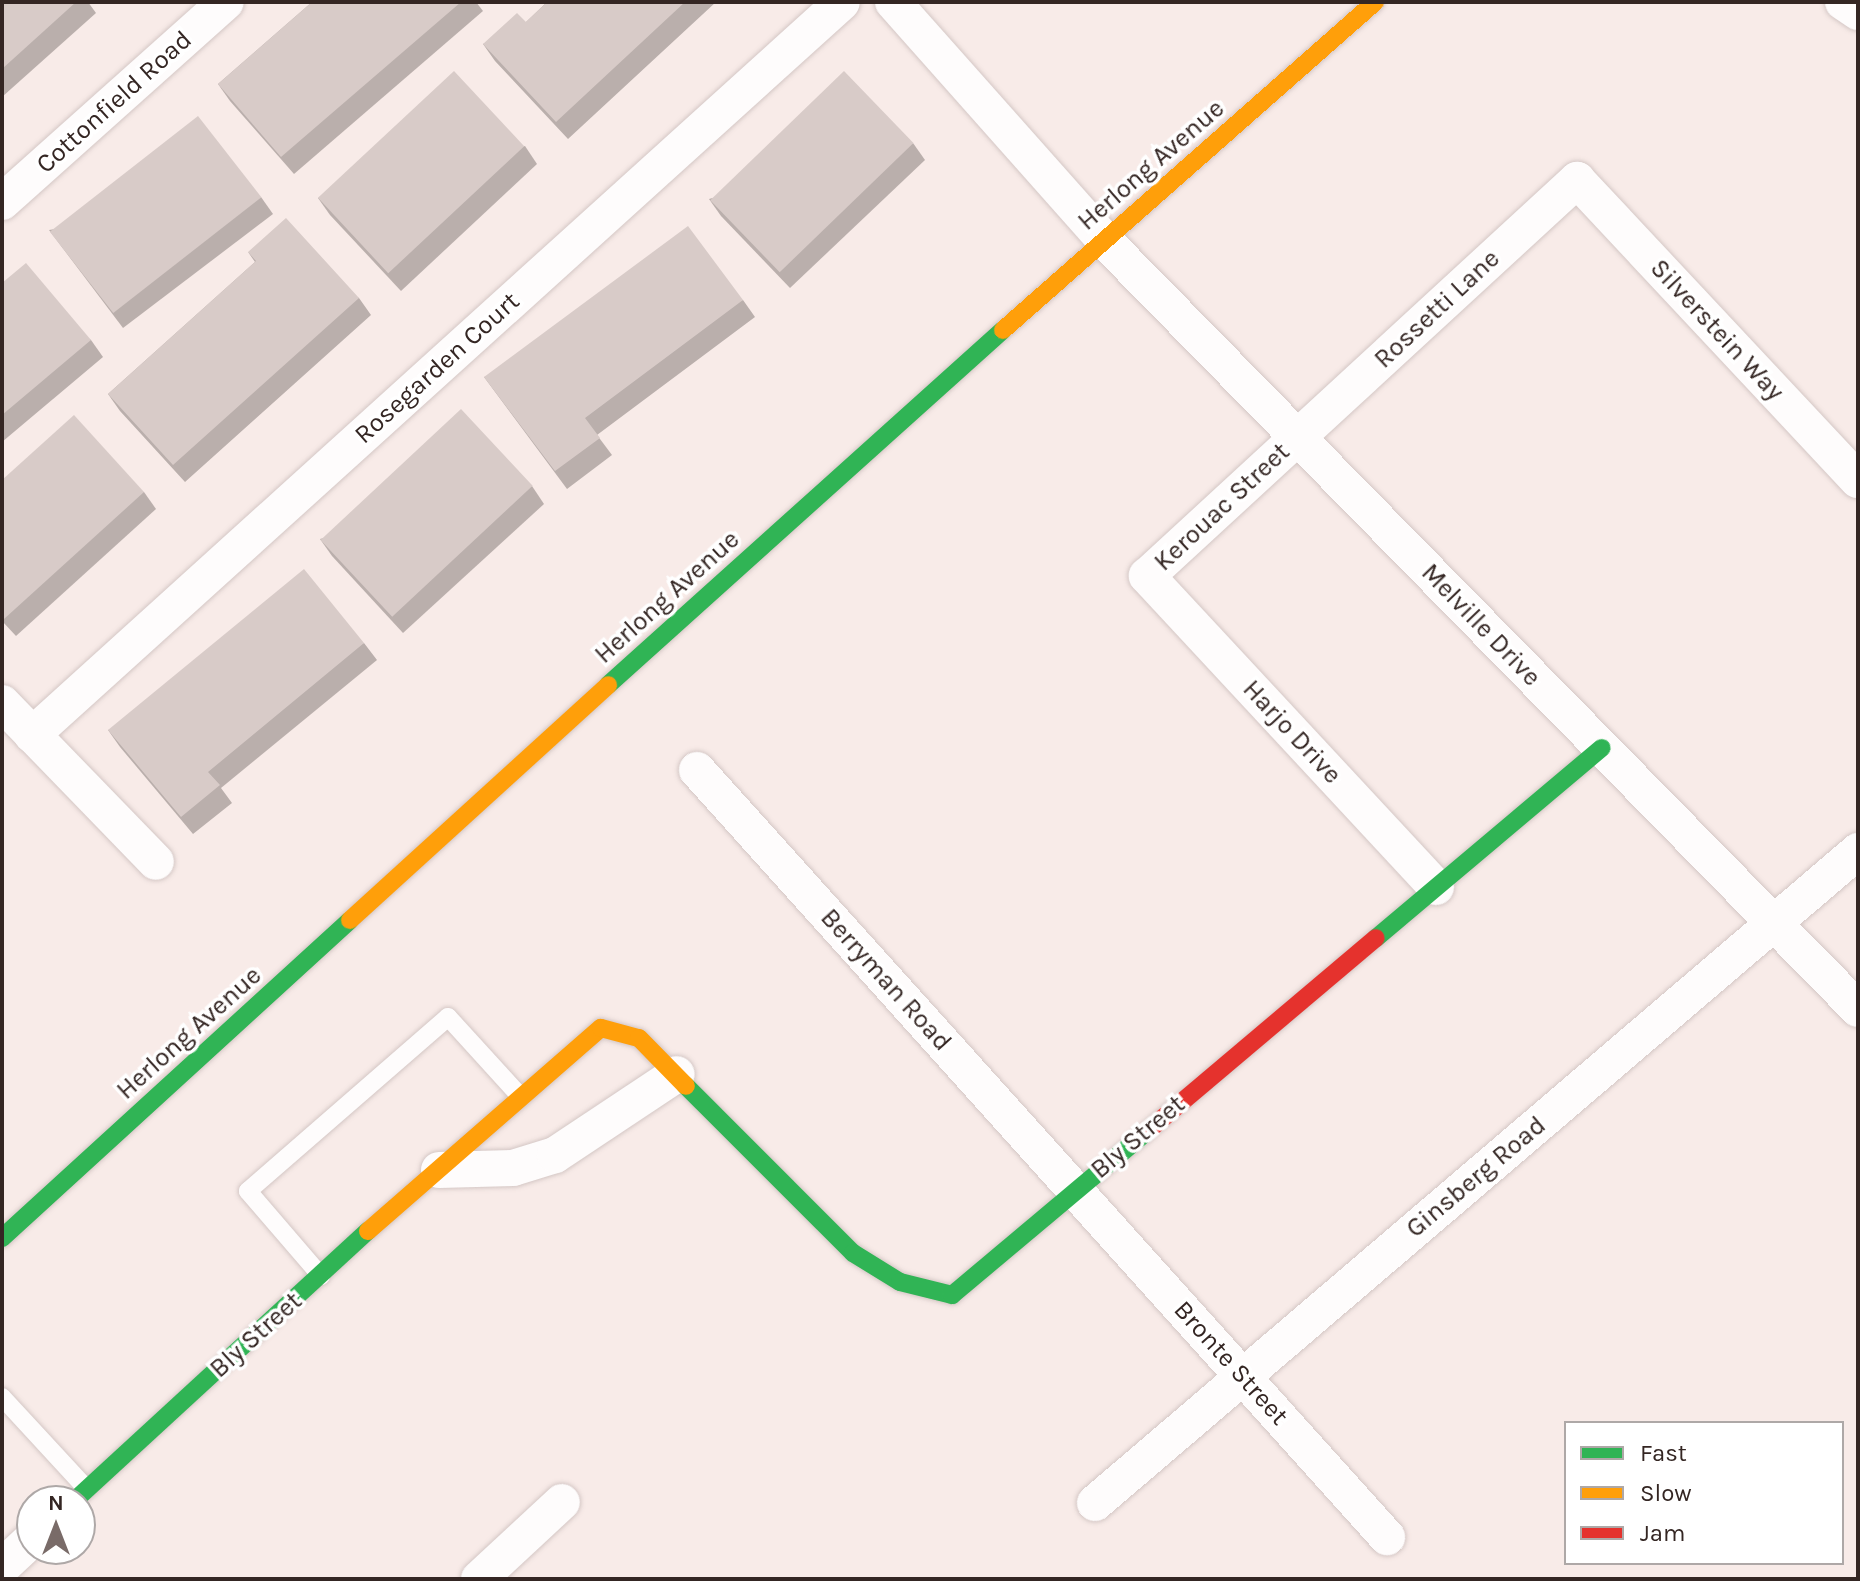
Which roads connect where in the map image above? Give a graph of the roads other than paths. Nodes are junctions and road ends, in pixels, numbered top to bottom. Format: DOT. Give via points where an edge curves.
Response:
graph roads {
  1 [pos="226,2"];
  2 [pos="842,2"];
  3 [pos="893,2"];
  4 [pos="1375,2"];
  5 [pos="1577,180"];
  6 [pos="2,202"];
  7 [pos="1104,240"];
  8 [pos="1297,438"];
  9 [pos="1858,480"];
  10 [pos="1147,576"];
  11 [pos="2,703"];
  12 [pos="32,735"];
  13 [pos="1602,748"];
  14 [pos="697,770"];
  15 [pos="1858,851"];
  16 [pos="156,862"];
  17 [pos="1436,887"];
  18 [pos="1774,923"];
  19 [pos="1858,1009"];
  20 [pos="677,1074"];
  21 [pos="518,1094"];
  22 [pos="439,1170"];
  23 [pos="1075,1190"];
  24 [pos="2,1238"];
  25 [pos="321,1276"];
  26 [pos="1243,1376"];
  27 [pos="2,1397"];
  28 [pos="73,1485"];
  29 [pos="92,1485"];
  30 [pos="562,1502"];
  31 [pos="1095,1503"];
  32 [pos="1387,1537"];
  33 [pos="479,1579"];
  1 -- 6 [label="street, Cottonfield Road"];
  2 -- 12 [label="street, Rosegarden Court"];
  3 -- 7 [label="street, Melville Drive"];
  4 -- 7 [label="street, Herlong Avenue"];
  5 -- 8 [label="street, Rossetti Lane"];
  5 -- 9 [label="street, Silverstein Way"];
  7 -- 8 [label="street, Melville Drive"];
  7 -- 24 [label="street, Herlong Avenue"];
  8 -- 10 [label="street, Kerouac Street"];
  8 -- 13 [label="street, Melville Drive"];
  10 -- 17 [label="street, Harjo Drive"];
  11 -- 12 [label="street"];
  12 -- 16 [label="street"];
  13 -- 17 [label="street, Bly Street"];
  13 -- 18 [label="street, Melville Drive"];
  14 -- 23 [label="street, Berryman Road"];
  15 -- 18 [label="street, Ginsberg Road"];
  17 -- 23 [label="street, Bly Street"];
  18 -- 19 [label="street, Melville Drive"];
  18 -- 26 [label="street, Ginsberg Road"];
  20 -- 21 [label="street, Bly Street" via="639,1038 601,1028"];
  20 -- 22 [label="street" via="555,1155 513,1168"];
  20 -- 23 [label="street, Bly Street" via="853,1253 900,1282 952,1295"];
  21 -- 22 [label="street, Bly Street"];
  21 -- 25 [label="lane" via="448,1017 248,1191"];
  22 -- 25 [label="street, Bly Street"];
  23 -- 26 [label="street, Bronte Street"];
  25 -- 29 [label="street, Bly Street"];
  26 -- 31 [label="street, Ginsberg Road"];
  26 -- 32 [label="street, Bronte Street"];
  27 -- 28 [label="lane"];
  30 -- 33 [label="street"];
}
